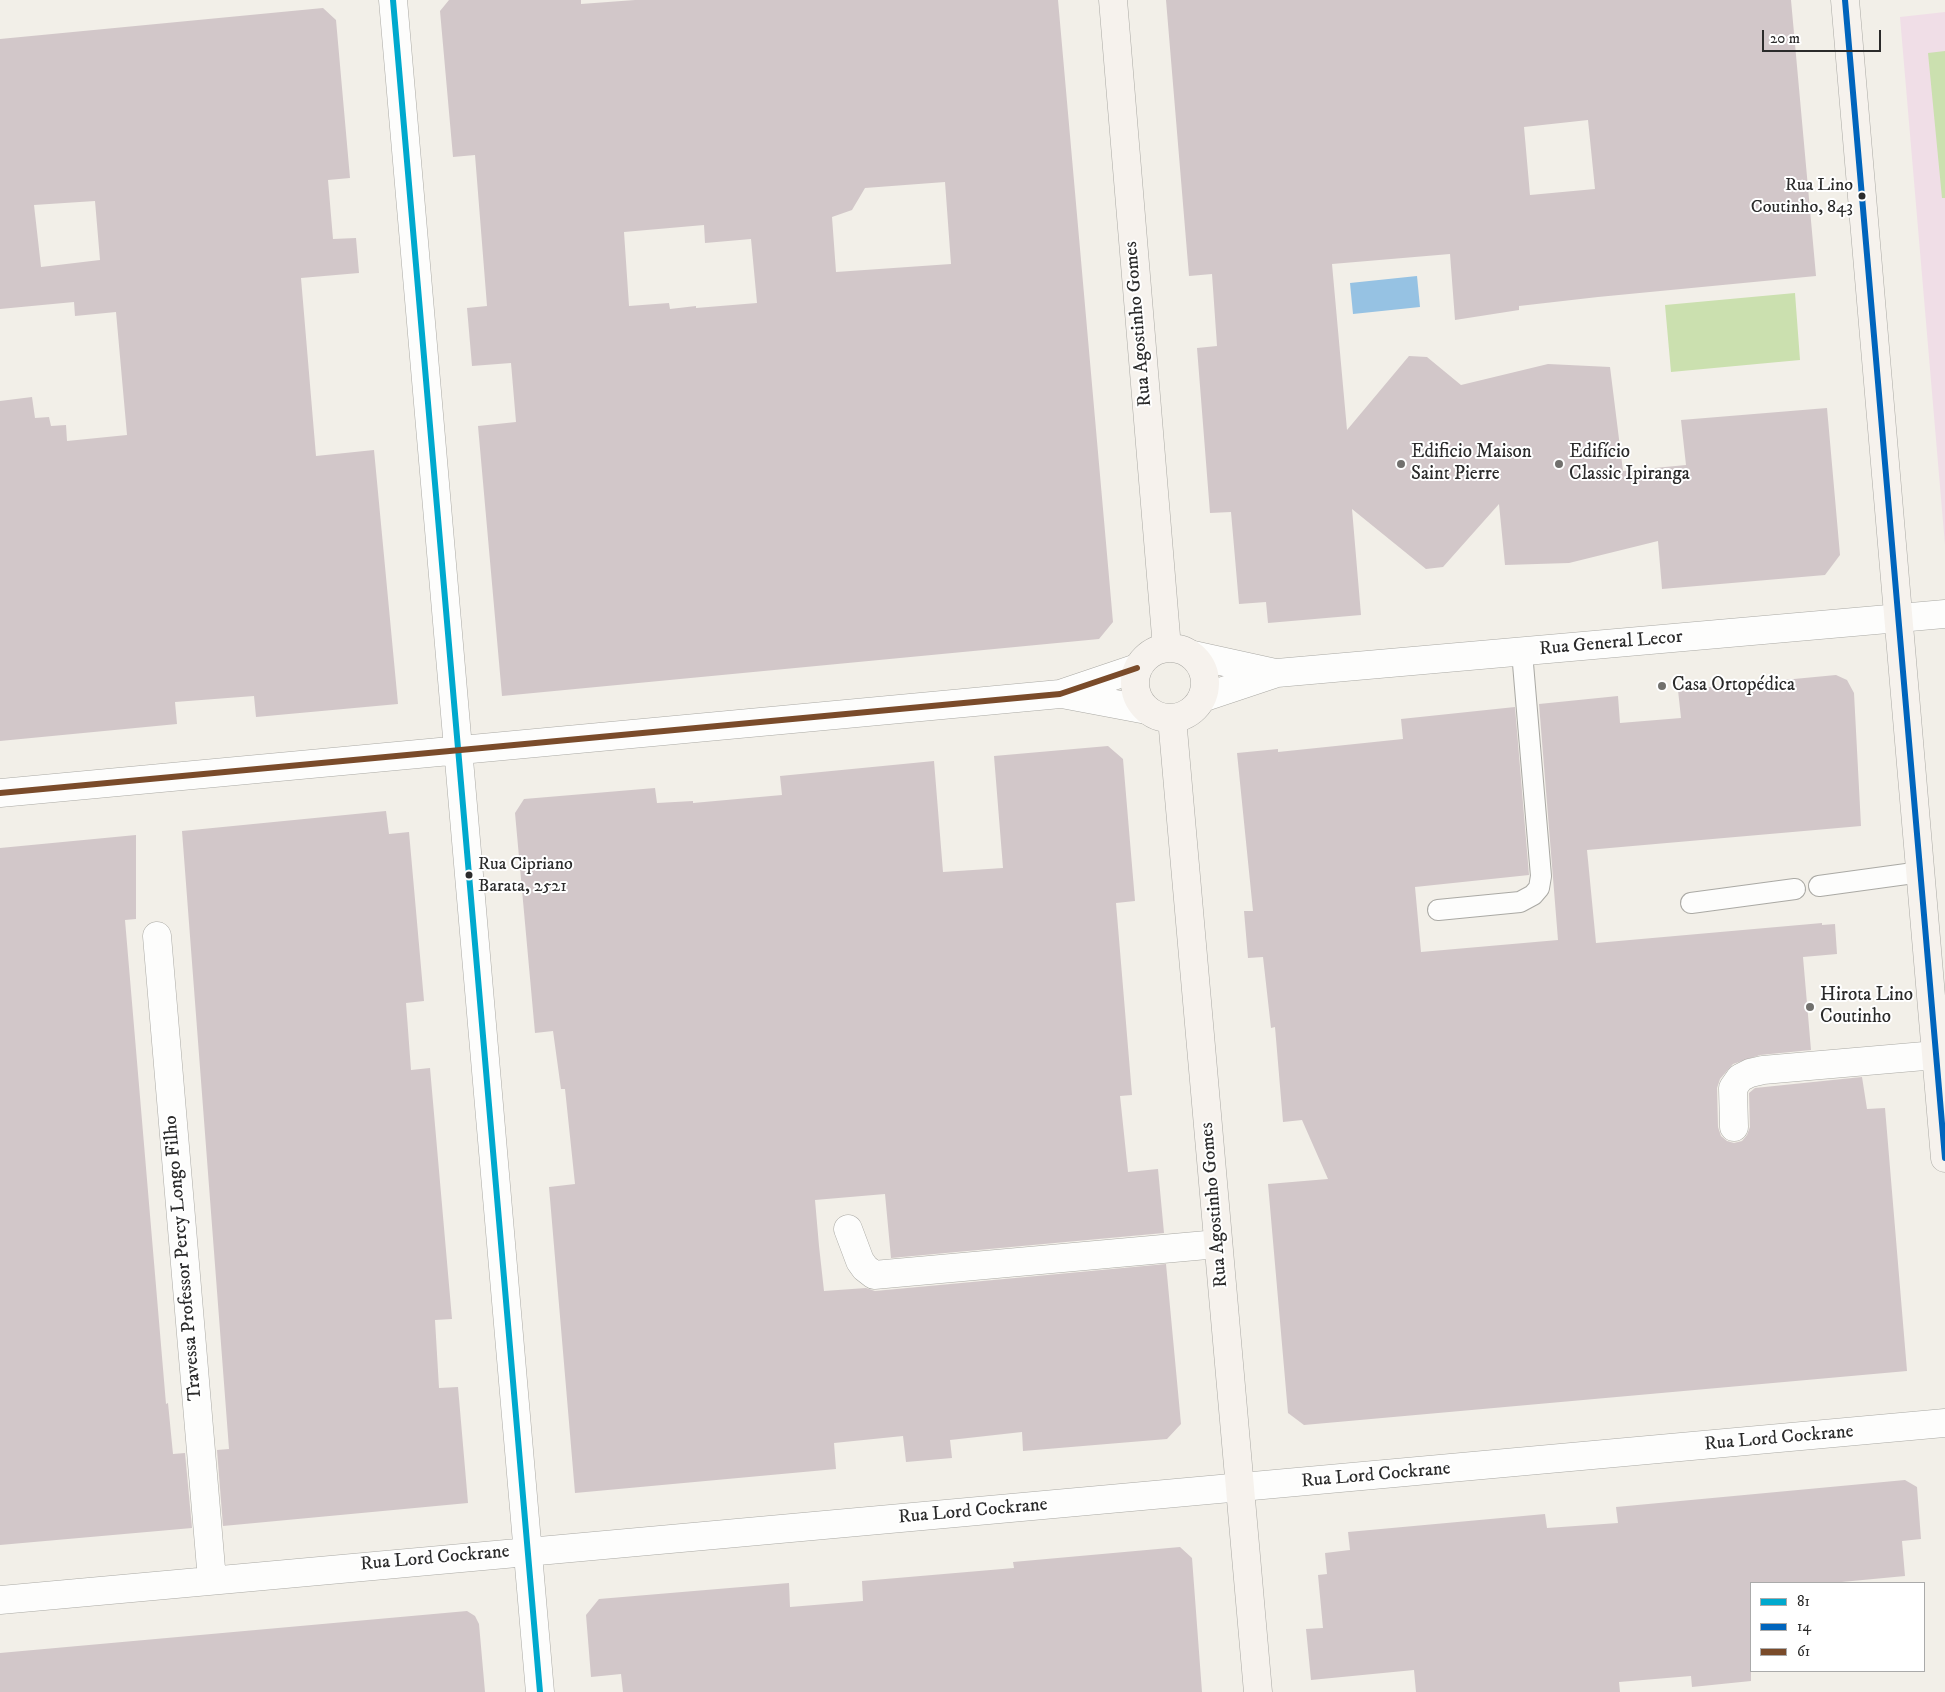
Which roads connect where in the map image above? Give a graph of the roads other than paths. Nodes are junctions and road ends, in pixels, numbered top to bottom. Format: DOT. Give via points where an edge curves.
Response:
graph roads {
  1 [pos="393,0"];
  2 [pos="1112,0"];
  3 [pos="1845,0"];
  4 [pos="1945,614"];
  5 [pos="1900,619"];
  6 [pos="1167,648"];
  7 [pos="1522,652"];
  8 [pos="1193,656"];
  9 [pos="1137,668"];
  10 [pos="1277,673"];
  11 [pos="1060,694"];
  12 [pos="1202,698"];
  13 [pos="1160,714"];
  14 [pos="458,751"];
  15 [pos="0,793"];
  16 [pos="1921,872"];
  17 [pos="1819,886"];
  18 [pos="1795,889"];
  19 [pos="1691,903"];
  20 [pos="1438,910"];
  21 [pos="157,936"];
  22 [pos="1936,1055"];
  23 [pos="1734,1127"];
  24 [pos="1945,1158"];
  25 [pos="848,1229"];
  26 [pos="1218,1244"];
  27 [pos="1945,1423"];
  28 [pos="1242,1488"];
  29 [pos="528,1551"];
  30 [pos="212,1580"];
  31 [pos="0,1600"];
  32 [pos="540,1692"];
  33 [pos="1258,1692"];
  1 -- 14 [label="street"];
  2 -- 6 [label="street, Rua Agostinho Gomes"];
  3 -- 5 [label="street"];
  4 -- 5 [label="street, Rua General Lecor"];
  5 -- 7 [label="street, Rua General Lecor"];
  5 -- 16 [label="street"];
  6 -- 8 [label="street" via="1181,649"];
  6 -- 9 [label="street" via="1149,654"];
  7 -- 10 [label="street, Rua General Lecor"];
  7 -- 20 [label="lane" via="1541,876 1539,888 1534,895 1520,902"];
  8 -- 10 [label="street, Rua General Lecor"];
  8 -- 12 [label="street" via="1204,675"];
  9 -- 11 [label="street"];
  9 -- 13 [label="street" via="1135,691"];
  10 -- 12 [label="street, Rua General Lecor"];
  11 -- 13 [label="street"];
  11 -- 14 [label="street"];
  12 -- 13 [label="street" via="1190,712"];
  13 -- 26 [label="street, Rua Agostinho Gomes"];
  14 -- 15 [label="street"];
  14 -- 29 [label="street"];
  16 -- 17 [label="lane"];
  16 -- 22 [label="street"];
  18 -- 19 [label="lane"];
  21 -- 30 [label="street, Travessa Professor Percy Longo Filho"];
  22 -- 23 [label="street" via="1750,1073 1740,1078 1733,1088"];
  22 -- 24 [label="street"];
  25 -- 26 [label="street" via="860,1261 874,1275"];
  26 -- 28 [label="street, Rua Agostinho Gomes"];
  27 -- 28 [label="street, Rua Lord Cockrane"];
  28 -- 29 [label="street, Rua Lord Cockrane"];
  28 -- 33 [label="street, Rua Agostinho Gomes"];
  29 -- 30 [label="street, Rua Lord Cockrane"];
  29 -- 32 [label="street"];
  30 -- 31 [label="street, Rua Lord Cockrane"];
}
